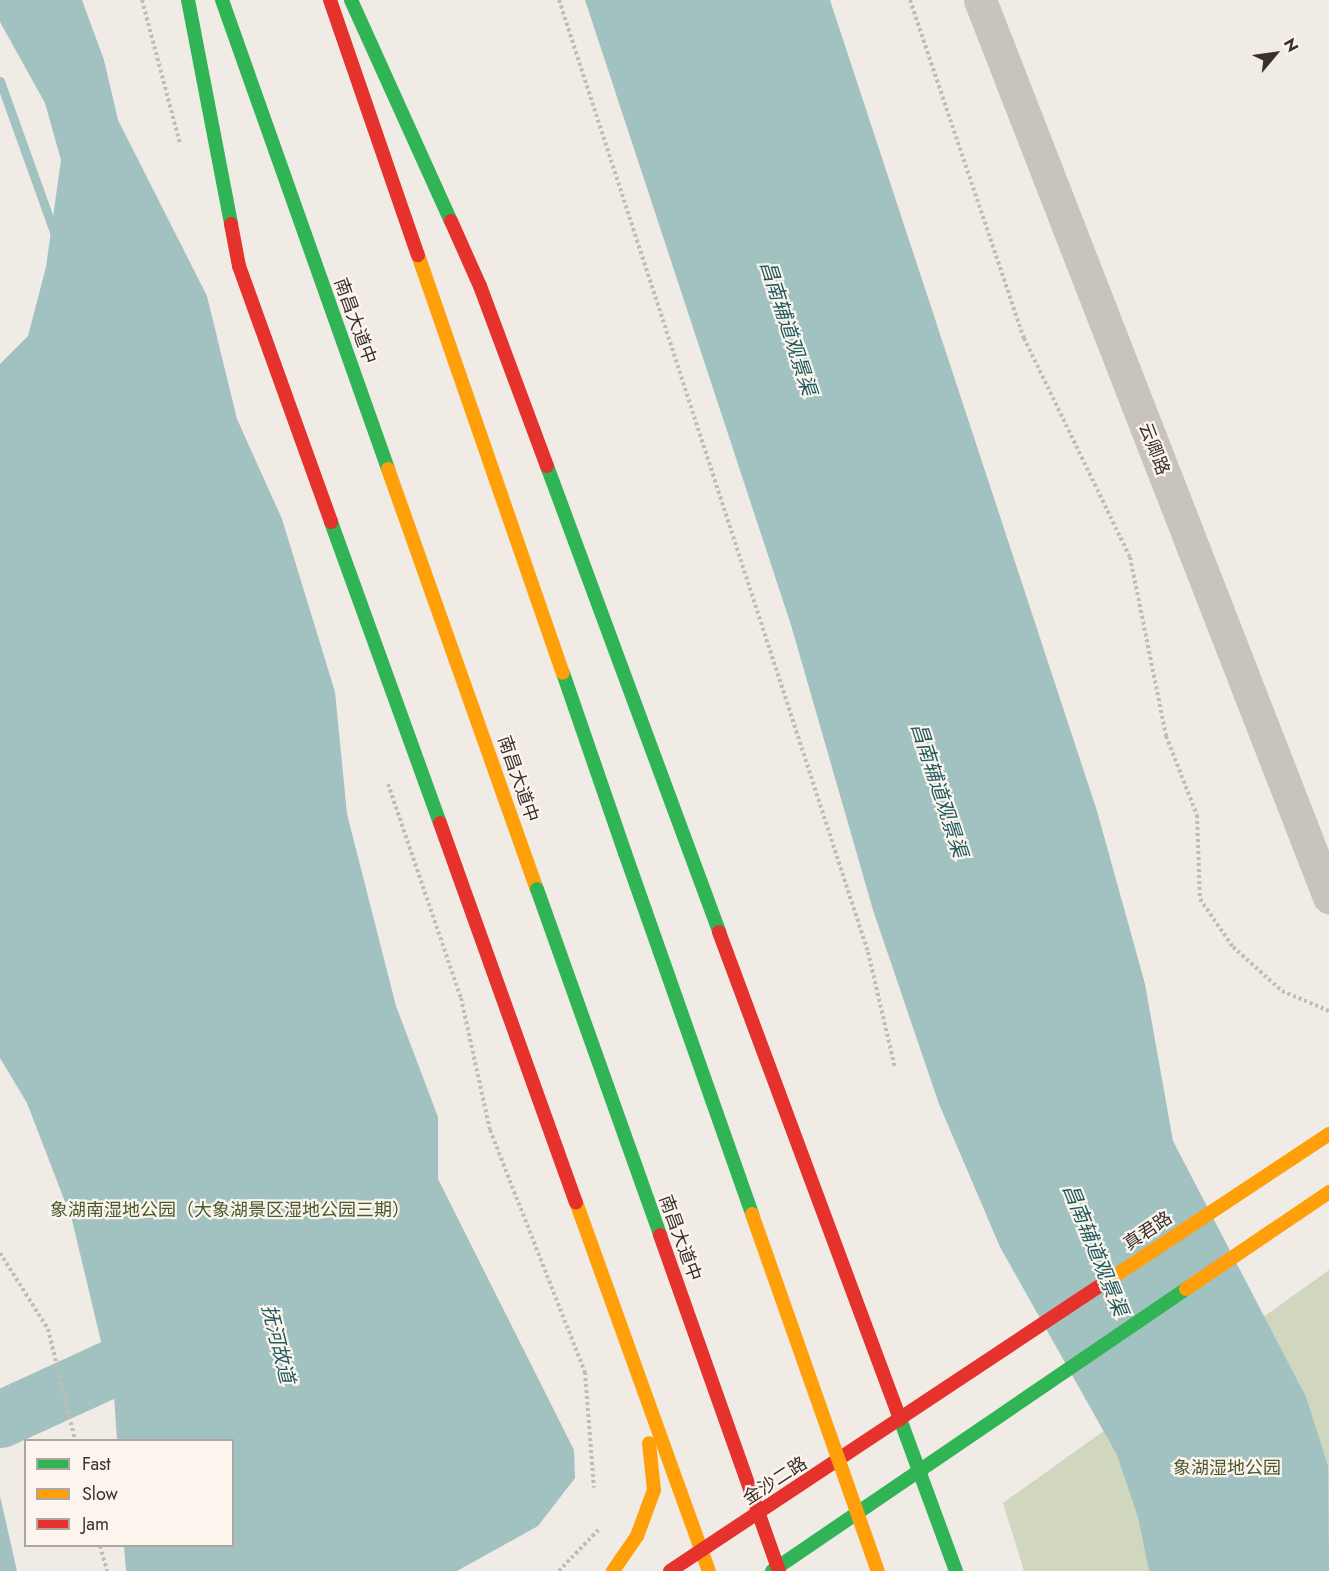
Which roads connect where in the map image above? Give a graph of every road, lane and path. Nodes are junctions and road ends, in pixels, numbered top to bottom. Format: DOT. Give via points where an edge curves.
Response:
graph roads {
  1 [pos="142,0"];
  2 [pos="188,0"];
  3 [pos="222,0"];
  4 [pos="330,0"];
  5 [pos="351,0"];
  6 [pos="559,0"];
  7 [pos="910,0"];
  8 [pos="980,0"];
  9 [pos="183,156"];
  10 [pos="384,773"];
  11 [pos="1329,897"];
  12 [pos="1329,1011"];
  13 [pos="895,1068"];
  14 [pos="1329,1134"];
  15 [pos="1329,1192"];
  16 [pos="0,1253"];
  17 [pos="643,1388"];
  18 [pos="900,1422"];
  19 [pos="75,1439"];
  20 [pos="921,1470"];
  21 [pos="594,1488"];
  22 [pos="100,1547"];
  23 [pos="702,1551"];
  24 [pos="106,1571"];
  25 [pos="613,1571"];
  26 [pos="670,1571"];
  27 [pos="709,1571"];
  28 [pos="772,1571"];
  29 [pos="779,1571"];
  30 [pos="878,1571"];
  31 [pos="956,1571"];
  1 -- 9 [label="path"];
  2 -- 17 [label="main road" via="239,266"];
  3 -- 29 [label="main road, 南昌大道中, bridge"];
  4 -- 30 [label="main road, bridge"];
  5 -- 18 [label="main road" via="480,286"];
  6 -- 13 [label="path" via="868,952"];
  7 -- 12 [label="path" via="1024,338 1130,557 1166,736 1197,815 1200,898 1233,947 1282,991"];
  8 -- 11 [label="street, 云卿路"];
  10 -- 21 [label="path" via="461,998 490,1130 585,1372"];
  14 -- 18 [label="main road, 真君路"];
  15 -- 20 [label="main road"];
  16 -- 19 [label="path" via="48,1329"];
  17 -- 23 [label="main road"];
  17 -- 25 [label="main road" via="654,1490 637,1536"];
  18 -- 20 [label="main road"];
  18 -- 23 [label="main road, 金沙二路"];
  20 -- 28 [label="main road"];
  20 -- 31 [label="main road"];
  22 -- 24 [label="path"];
  23 -- 26 [label="main road, 金沙二路"];
  23 -- 27 [label="main road"];
}
